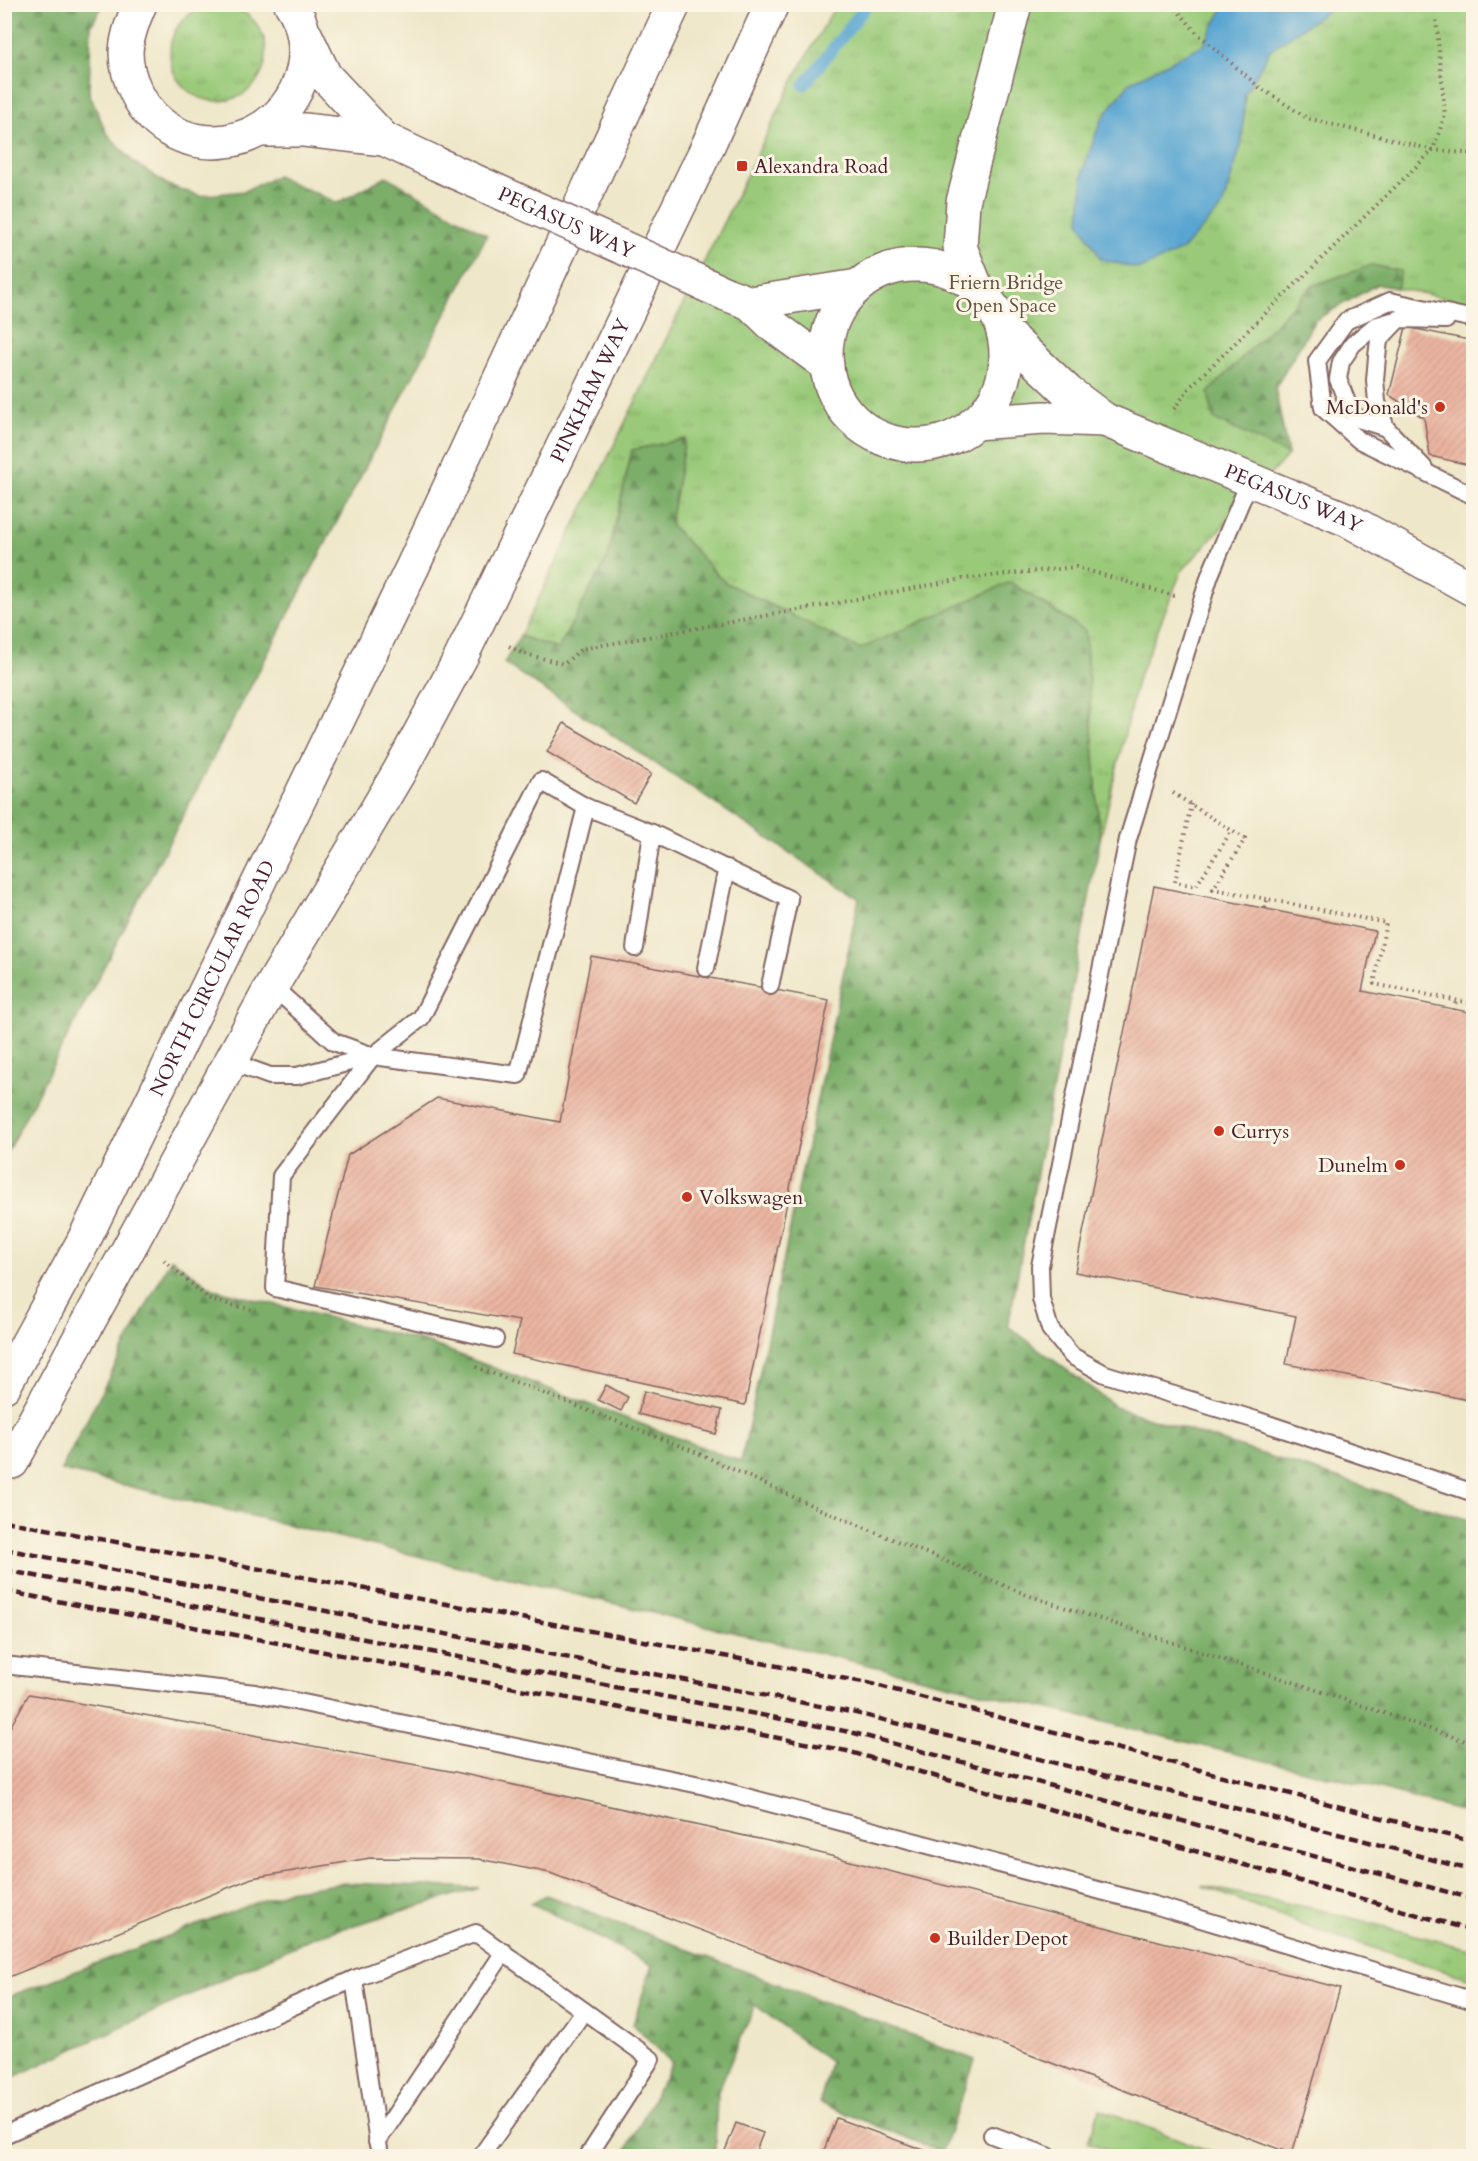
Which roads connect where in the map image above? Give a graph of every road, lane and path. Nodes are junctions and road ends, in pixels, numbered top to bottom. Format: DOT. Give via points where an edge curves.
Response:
graph roads {
  1 [pos="140,4"];
  2 [pos="674,4"];
  3 [pos="772,4"];
  4 [pos="1015,4"];
  5 [pos="1172,4"];
  6 [pos="297,17"];
  7 [pos="1436,18"];
  8 [pos="262,130"];
  9 [pos="384,139"];
  10 [pos="1433,150"];
  11 [pos="1473,154"];
  12 [pos="858,286"];
  13 [pos="976,287"];
  14 [pos="738,298"];
  15 [pos="1399,319"];
  16 [pos="1473,319"];
  17 [pos="1003,331"];
  18 [pos="827,365"];
  19 [pos="1171,413"];
  20 [pos="1105,420"];
  21 [pos="974,423"];
  22 [pos="1386,428"];
  23 [pos="1432,476"];
  24 [pos="1250,480"];
  25 [pos="1473,496"];
  26 [pos="1473,590"];
  27 [pos="1201,603"];
  28 [pos="509,646"];
  29 [pos="1147,776"];
  30 [pos="1191,804"];
  31 [pos="586,807"];
  32 [pos="1232,830"];
  33 [pos="652,833"];
  34 [pos="727,868"];
  35 [pos="1267,899"];
  36 [pos="1264,908"];
  37 [pos="635,948"];
  38 [pos="706,968"];
  39 [pos="272,986"];
  40 [pos="770,986"];
  41 [pos="1456,1000"];
  42 [pos="1473,1004"];
  43 [pos="1454,1010"];
  44 [pos="374,1056"];
  45 [pos="231,1062"];
  46 [pos="164,1260"];
  47 [pos="255,1310"];
  48 [pos="495,1339"];
  49 [pos="467,1364"];
  50 [pos="4,1386"];
  51 [pos="12,1462"];
  52 [pos="1473,1493"];
  53 [pos="4,1665"];
  54 [pos="1473,1744"];
  55 [pos="504,1952"];
  56 [pos="354,1979"];
  57 [pos="1473,2001"];
  58 [pos="584,2011"];
  59 [pos="4,2135"];
  60 [pos="992,2135"];
  61 [pos="378,2149"];
  62 [pos="481,2157"];
  63 [pos="588,2157"];
  64 [pos="1048,2157"];
  1 -- 8 [label="main road" via="130,27 126,53 130,80 141,104 160,124 184,137 210,143 237,141"];
  2 -- 50 [label="main road, NORTH CIRCULAR ROAD" via="412,568 83,1242"];
  3 -- 39 [label="main road, PINKHAM WAY" via="701,161 461,657 399,772"];
  4 -- 13 [label="main road" via="963,202 960,247"];
  5 -- 10 [label="path" via="1197,33 1258,87 1307,118"];
  6 -- 8 [label="main road" via="306,59 299,87 284,112"];
  6 -- 9 [label="main road, PEGASUS WAY" via="325,76"];
  7 -- 10 [label="path" via="1445,115"];
  8 -- 9 [label="main road, PEGASUS WAY" via="304,130"];
  9 -- 14 [label="main road, PEGASUS WAY, bridge"];
  10 -- 11 [label="path"];
  10 -- 19 [label="path" via="1190,387"];
  12 -- 13 [label="main road" via="877,274 906,265 922,265 939,267"];
  12 -- 14 [label="main road"];
  12 -- 18 [label="main road" via="837,312 828,337"];
  13 -- 17 [label="main road" via="992,306"];
  14 -- 18 [label="main road, PEGASUS WAY"];
  15 -- 16 [label="lane"];
  15 -- 22 [label="lane" via="1379,340 1378,348 1377,402"];
  15 -- 22 [label="lane" via="1376,326 1353,344 1341,362 1338,379 1350,410 1358,419"];
  16 -- 23 [label="lane" via="1390,301 1346,321 1317,361 1323,408 1359,440"];
  17 -- 20 [label="main road, PEGASUS WAY" via="1068,392"];
  17 -- 21 [label="main road" via="1006,367 1001,384 991,406"];
  18 -- 21 [label="main road" via="842,406 865,429 890,441 940,442"];
  20 -- 21 [label="main road, PEGASUS WAY" via="1044,418"];
  20 -- 24 [label="main road, PEGASUS WAY"];
  22 -- 23 [label="lane"];
  23 -- 25 [label="lane"];
  24 -- 26 [label="main road, PEGASUS WAY" via="1348,520"];
  24 -- 27 [label="lane"];
  27 -- 28 [label="path" via="1076,567 962,579 581,649 564,664"];
  27 -- 29 [label="lane"];
  29 -- 30 [label="path"];
  29 -- 52 [label="lane" via="1128,839 1040,1266 1041,1299 1050,1329 1072,1356 1105,1374"];
  30 -- 32 [label="path"];
  30 -- 32 [label="path" via="1175,882 1196,886"];
  31 -- 33 [label="lane"];
  31 -- 44 [label="lane" via="541,781 421,1018"];
  31 -- 44 [label="lane" via="518,1074"];
  32 -- 35 [label="path" via="1245,839 1214,889"];
  33 -- 34 [label="lane"];
  33 -- 37 [label="lane"];
  34 -- 38 [label="lane"];
  34 -- 40 [label="lane" via="789,899"];
  35 -- 36 [label="path"];
  35 -- 41 [label="path" via="1386,923 1374,984"];
  39 -- 44 [label="lane" via="334,1042"];
  39 -- 45 [label="main road"];
  41 -- 42 [label="path"];
  41 -- 43 [label="path"];
  44 -- 45 [label="lane" via="297,1076 270,1076"];
  44 -- 48 [label="lane" via="281,1176 275,1288"];
  45 -- 51 [label="main road"];
  46 -- 47 [label="path" via="210,1300"];
  49 -- 54 [label="path" via="693,1451 822,1510 1030,1596"];
  53 -- 57 [label="lane" via="255,1693 705,1786 1155,1905"];
  55 -- 56 [label="lane" via="476,1933"];
  55 -- 58 [label="lane"];
  55 -- 61 [label="lane"];
  56 -- 59 [label="lane"];
  56 -- 61 [label="lane"];
  58 -- 62 [label="lane"];
  58 -- 63 [label="lane" via="651,2060"];
  60 -- 64 [label="lane"];
}
